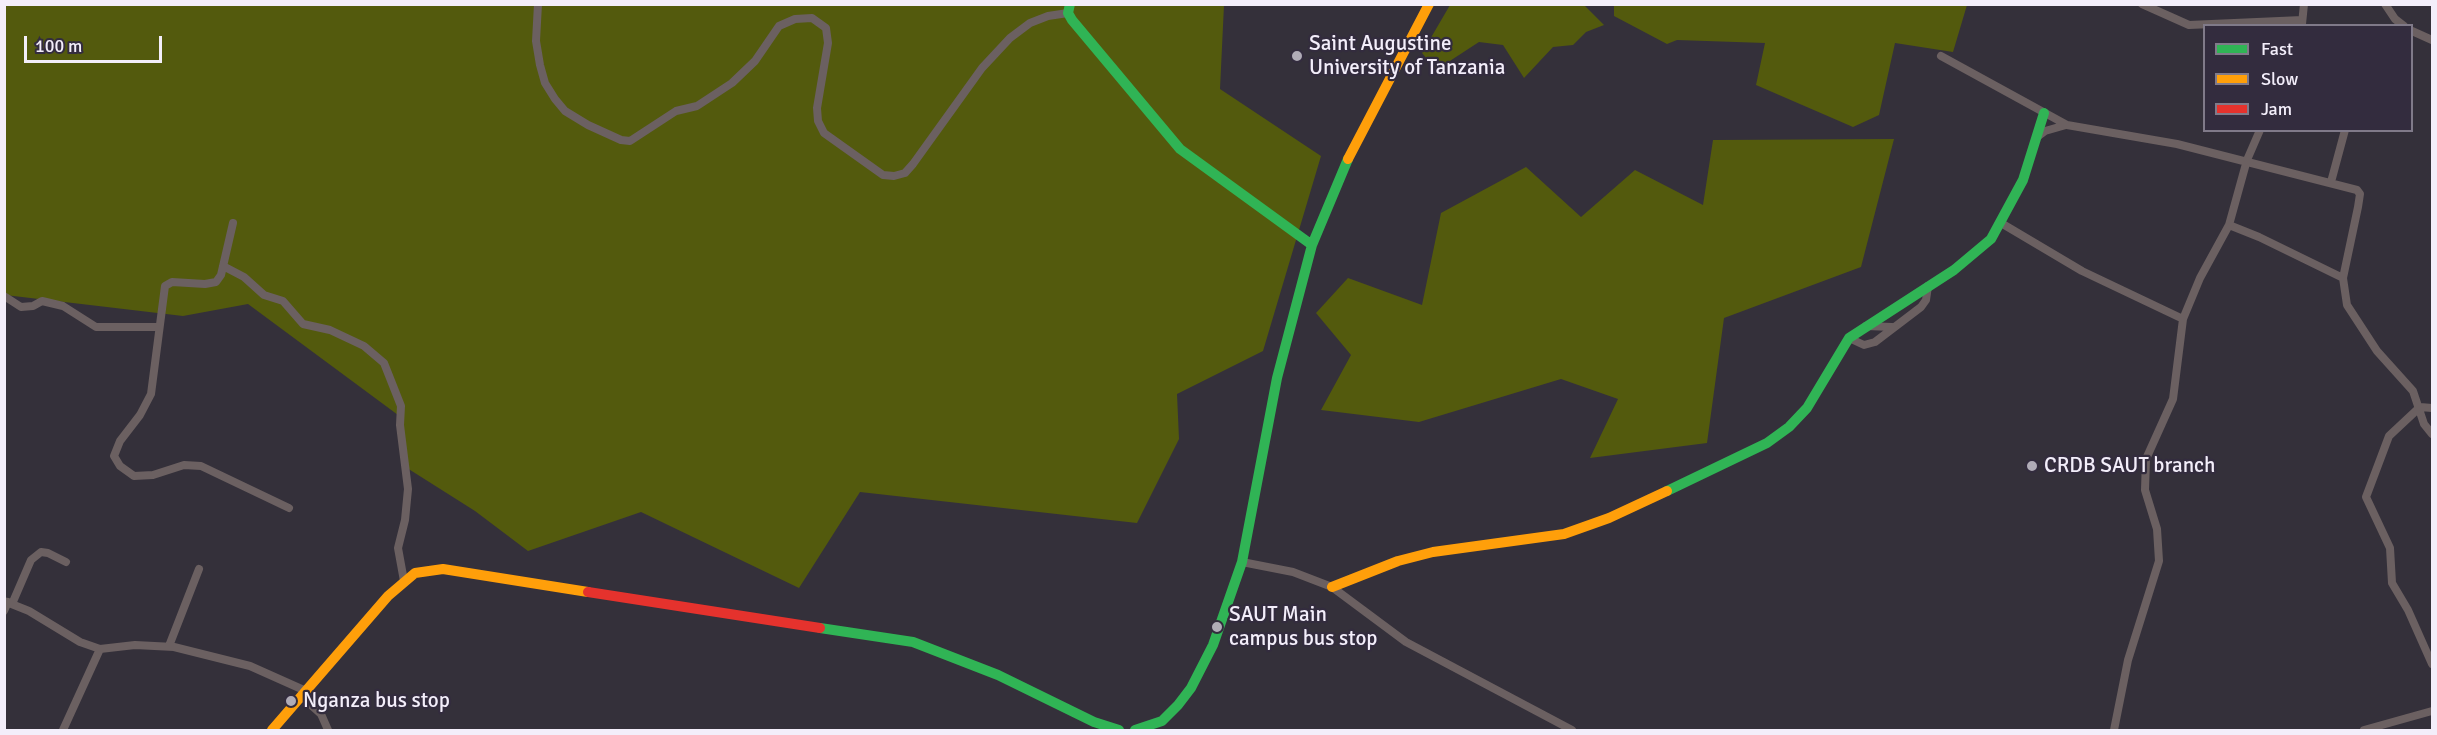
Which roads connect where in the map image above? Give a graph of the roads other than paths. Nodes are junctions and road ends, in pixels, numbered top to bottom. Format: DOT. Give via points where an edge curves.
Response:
graph roads {
  1 [pos="538,4"];
  2 [pos="1430,4"];
  3 [pos="2142,4"];
  4 [pos="2304,4"];
  5 [pos="2385,4"];
  6 [pos="1069,9"];
  7 [pos="2302,23"];
  8 [pos="2246,24"];
  9 [pos="2401,24"];
  10 [pos="2203,25"];
  11 [pos="2413,31"];
  12 [pos="2433,40"];
  13 [pos="1941,56"];
  14 [pos="2044,113"];
  15 [pos="2067,125"];
  16 [pos="2259,132"];
  17 [pos="2344,132"];
  18 [pos="2037,137"];
  19 [pos="2247,160"];
  20 [pos="2331,182"];
  21 [pos="233,223"];
  22 [pos="2001,223"];
  23 [pos="2229,225"];
  24 [pos="1312,245"];
  25 [pos="223,266"];
  26 [pos="2343,278"];
  27 [pos="1928,284"];
  28 [pos="4,296"];
  29 [pos="2183,319"];
  30 [pos="1866,326"];
  31 [pos="158,327"];
  32 [pos="1893,327"];
  33 [pos="1850,338"];
  34 [pos="2420,407"];
  35 [pos="2433,408"];
  36 [pos="2433,434"];
  37 [pos="289,508"];
  38 [pos="66,562"];
  39 [pos="1242,562"];
  40 [pos="199,569"];
  41 [pos="404,581"];
  42 [pos="1332,587"];
  43 [pos="8,602"];
  44 [pos="4,611"];
  45 [pos="169,646"];
  46 [pos="100,649"];
  47 [pos="2433,664"];
  48 [pos="304,694"];
  49 [pos="2433,711"];
  50 [pos="63,730"];
  51 [pos="272,730"];
  52 [pos="328,730"];
  53 [pos="1119,730"];
  54 [pos="1135,730"];
  55 [pos="1572,730"];
  56 [pos="2114,730"];
  57 [pos="2364,730"];
  1 -- 6 [label="street" via="536,41 540,65 555,99 565,111 588,125 630,141 676,111 696,106 732,83 755,61 779,26 795,19 812,18 826,28 828,43 817,108 824,133 883,175 894,177 913,164 982,68 1010,38 1030,23"];
  2 -- 24 [label="main road" via="1350,154"];
  3 -- 10 [label="street" via="2189,25"];
  4 -- 7 [label="street"];
  5 -- 9 [label="street"];
  6 -- 24 [label="main road" via="1101,57 1180,149"];
  7 -- 8 [label="street"];
  11 -- 12 [label="street"];
  13 -- 14 [label="street"];
  14 -- 15 [label="street"];
  14 -- 18 [label="main road"];
  15 -- 18 [label="street"];
  15 -- 19 [label="street"];
  16 -- 19 [label="street"];
  17 -- 20 [label="street"];
  18 -- 22 [label="main road" via="2023,180"];
  19 -- 20 [label="street"];
  19 -- 23 [label="street"];
  20 -- 26 [label="street" via="2360,194"];
  21 -- 25 [label="street"];
  22 -- 27 [label="main road" via="1976,254"];
  22 -- 29 [label="street" via="2082,271"];
  23 -- 26 [label="street"];
  23 -- 29 [label="street"];
  24 -- 39 [label="main road" via="1277,378"];
  25 -- 31 [label="street" via="216,282 172,282 165,286"];
  25 -- 41 [label="street" via="244,277 264,295 284,301 303,324 330,330 364,346 384,363 401,406 408,489 398,548"];
  26 -- 34 [label="street" via="2347,305 2360,328 2413,391"];
  27 -- 30 [label="main road"];
  27 -- 32 [label="street" via="1921,307"];
  28 -- 31 [label="street" via="21,307 42,301 63,306 96,327"];
  29 -- 56 [label="street" via="2173,399 2150,446 2145,467 2159,561 2128,660"];
  30 -- 32 [label="street"];
  30 -- 33 [label="main road"];
  31 -- 37 [label="street" via="151,394 114,451 120,466 134,476 144,477 192,464"];
  32 -- 33 [label="street" via="1870,344 1858,344"];
  33 -- 42 [label="main road" via="1807,408 1789,427 1732,462 1609,518 1564,534 1432,552"];
  34 -- 35 [label="street"];
  34 -- 36 [label="street" via="2424,424"];
  34 -- 47 [label="street" via="2389,436 2366,497 2390,548 2392,583"];
  38 -- 43 [label="street" via="41,552 31,560"];
  39 -- 42 [label="street" via="1293,572"];
  39 -- 54 [label="main road" via="1213,645 1191,688 1162,721"];
  40 -- 45 [label="street"];
  41 -- 48 [label="main road"];
  41 -- 53 [label="main road" via="426,570 442,569 913,642 998,675 1094,722"];
  42 -- 55 [label="street" via="1406,642"];
  43 -- 44 [label="street"];
  43 -- 46 [label="street"];
  45 -- 46 [label="street"];
  45 -- 48 [label="street" via="250,666"];
  46 -- 50 [label="street"];
  48 -- 51 [label="main road"];
  48 -- 52 [label="street" via="321,714"];
  49 -- 57 [label="street"];
}
